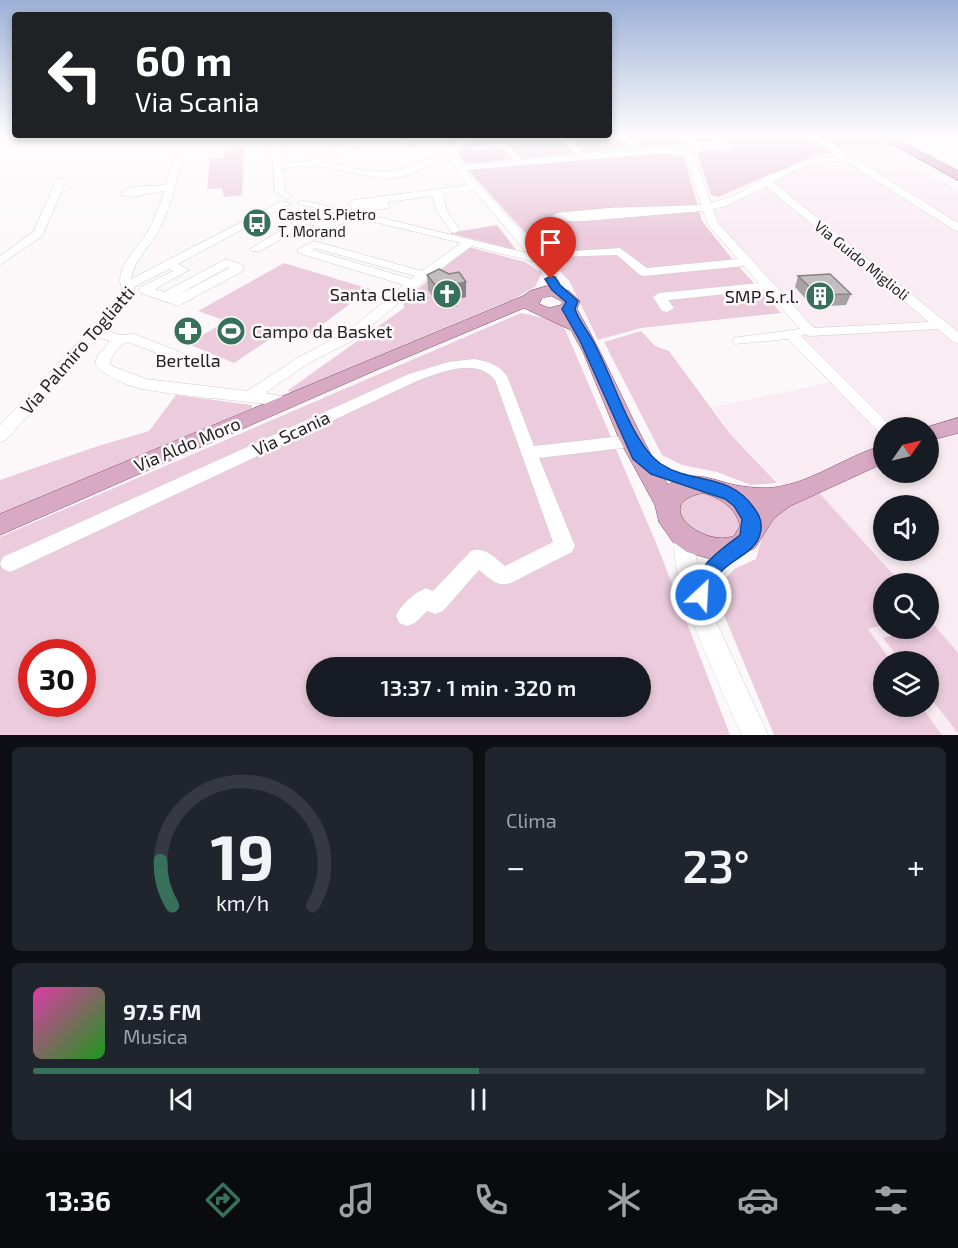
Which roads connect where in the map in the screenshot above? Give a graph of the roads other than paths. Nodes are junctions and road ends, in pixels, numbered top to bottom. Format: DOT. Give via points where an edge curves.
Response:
graph roads {
  1 [pos="174,170"];
  2 [pos="277,170"];
  3 [pos="345,170"];
  4 [pos="413,170"];
  5 [pos="462,170"];
  6 [pos="695,170"];
  7 [pos="793,170"];
  8 [pos="867,170"];
  9 [pos="765,180"];
  10 [pos="61,181"];
  11 [pos="477,187"];
  12 [pos="169,188"];
  13 [pos="129,191"];
  14 [pos="436,192"];
  15 [pos="382,199"];
  16 [pos="732,199"];
  17 [pos="286,200"];
  18 [pos="707,206"];
  19 [pos="681,209"];
  20 [pos="353,214"];
  21 [pos="958,228"];
  22 [pos="455,230"];
  23 [pos="470,242"];
  24 [pos="256,249"];
  25 [pos="558,255"];
  26 [pos="539,260"];
  27 [pos="0,261"];
  28 [pos="747,262"];
  29 [pos="168,265"];
  30 [pos="419,279"];
  31 [pos="769,286"];
  32 [pos="127,288"];
  33 [pos="165,297"];
  34 [pos="542,299"];
  35 [pos="667,308"];
  36 [pos="571,311"];
  37 [pos="941,325"];
  38 [pos="96,332"];
  39 [pos="810,332"];
  40 [pos="791,334"];
  41 [pos="958,339"];
  42 [pos="119,340"];
  43 [pos="739,341"];
  44 [pos="180,357"];
  45 [pos="265,401"];
  46 [pos="874,417"];
  47 [pos="958,425"];
  48 [pos="939,431"];
  49 [pos="0,436"];
  50 [pos="958,439"];
  51 [pos="939,441"];
  52 [pos="635,448"];
  53 [pos="528,453"];
  54 [pos="873,458"];
  55 [pos="703,484"];
  56 [pos="802,490"];
  57 [pos="731,494"];
  58 [pos="666,502"];
  59 [pos="0,525"];
  60 [pos="746,536"];
  61 [pos="684,538"];
  62 [pos="10,563"];
  63 [pos="698,595"];
  64 [pos="407,616"];
  65 [pos="755,735"];
  1 -- 12 [label="street"];
  2 -- 17 [label="street" via="280,192"];
  3 -- 4 [label="street" via="376,177"];
  5 -- 11 [label="street"];
  6 -- 18 [label="street"];
  7 -- 9 [label="street"];
  8 -- 21 [label="street"];
  9 -- 16 [label="street"];
  9 -- 37 [label="street, Via Guido Miglioli"];
  10 -- 27 [label="street" via="38,234"];
  11 -- 14 [label="street"];
  11 -- 26 [label="street"];
  12 -- 13 [label="street"];
  12 -- 32 [label="street" via="158,225 129,268"];
  14 -- 15 [label="street"];
  14 -- 22 [label="street" via="442,211"];
  16 -- 18 [label="street"];
  16 -- 18 [label="street" via="730,203"];
  17 -- 20 [label="street"];
  17 -- 29 [label="street, Via Palmiro Togliatti"];
  18 -- 19 [label="street"];
  18 -- 28 [label="street" via="713,224"];
  19 -- 19 [label="street" via="619,210 557,216 572,219"];
  20 -- 23 [label="street"];
  20 -- 24 [label="street" via="330,226 305,220"];
  23 -- 26 [label="street"];
  23 -- 30 [label="street"];
  25 -- 28 [label="street" via="620,251 644,272"];
  26 -- 34 [label="street" via="546,267"];
  28 -- 31 [label="street"];
  29 -- 32 [label="street, Via Palmiro Togliatti"];
  29 -- 33 [label="street" via="183,270 145,290"];
  30 -- 30 [label="street" via="314,244 302,251"];
  30 -- 45 [label="street" via="352,335 304,360"];
  31 -- 35 [label="street" via="659,297"];
  31 -- 39 [label="street"];
  32 -- 38 [label="street, Via Palmiro Togliatti" via="116,309"];
  33 -- 33 [label="street" via="178,302 239,268 226,263"];
  34 -- 36 [label="main road"];
  34 -- 36 [label="main road"];
  34 -- 45 [label="main road, Via Aldo Moro"];
  36 -- 52 [label="main road"];
  37 -- 39 [label="street"];
  37 -- 41 [label="street, Via Guido Miglioli"];
  38 -- 42 [label="street"];
  38 -- 49 [label="street, Via Palmiro Togliatti"];
  39 -- 40 [label="street"];
  40 -- 43 [label="street"];
  40 -- 46 [label="street"];
  42 -- 44 [label="street" via="129,337"];
  42 -- 45 [label="street" via="104,357 102,363 107,369 143,384"];
  45 -- 59 [label="main road, Via Aldo Moro"];
  47 -- 48 [label="main road"];
  50 -- 51 [label="main road"];
  52 -- 53 [label="street"];
  52 -- 55 [label="main road" via="657,470"];
  52 -- 58 [label="main road"];
  53 -- 62 [label="street, Via Scania" via="498,372 475,364 435,369"];
  53 -- 64 [label="street, Via Scania" via="565,546 504,577 478,557 435,604 426,598"];
  54 -- 56 [label="main road"];
  55 -- 57 [label="main road"];
  55 -- 58 [label="main road" via="679,488"];
  56 -- 57 [label="main road" via="768,497"];
  56 -- 60 [label="main road" via="765,511"];
  57 -- 60 [label="main road" via="747,509"];
  58 -- 61 [label="main road" via="669,520"];
  60 -- 61 [label="main road" via="727,549 713,549"];
  60 -- 63 [label="street" via="716,565"];
  61 -- 63 [label="street" via="688,571"];
  63 -- 65 [label="street"];
}
